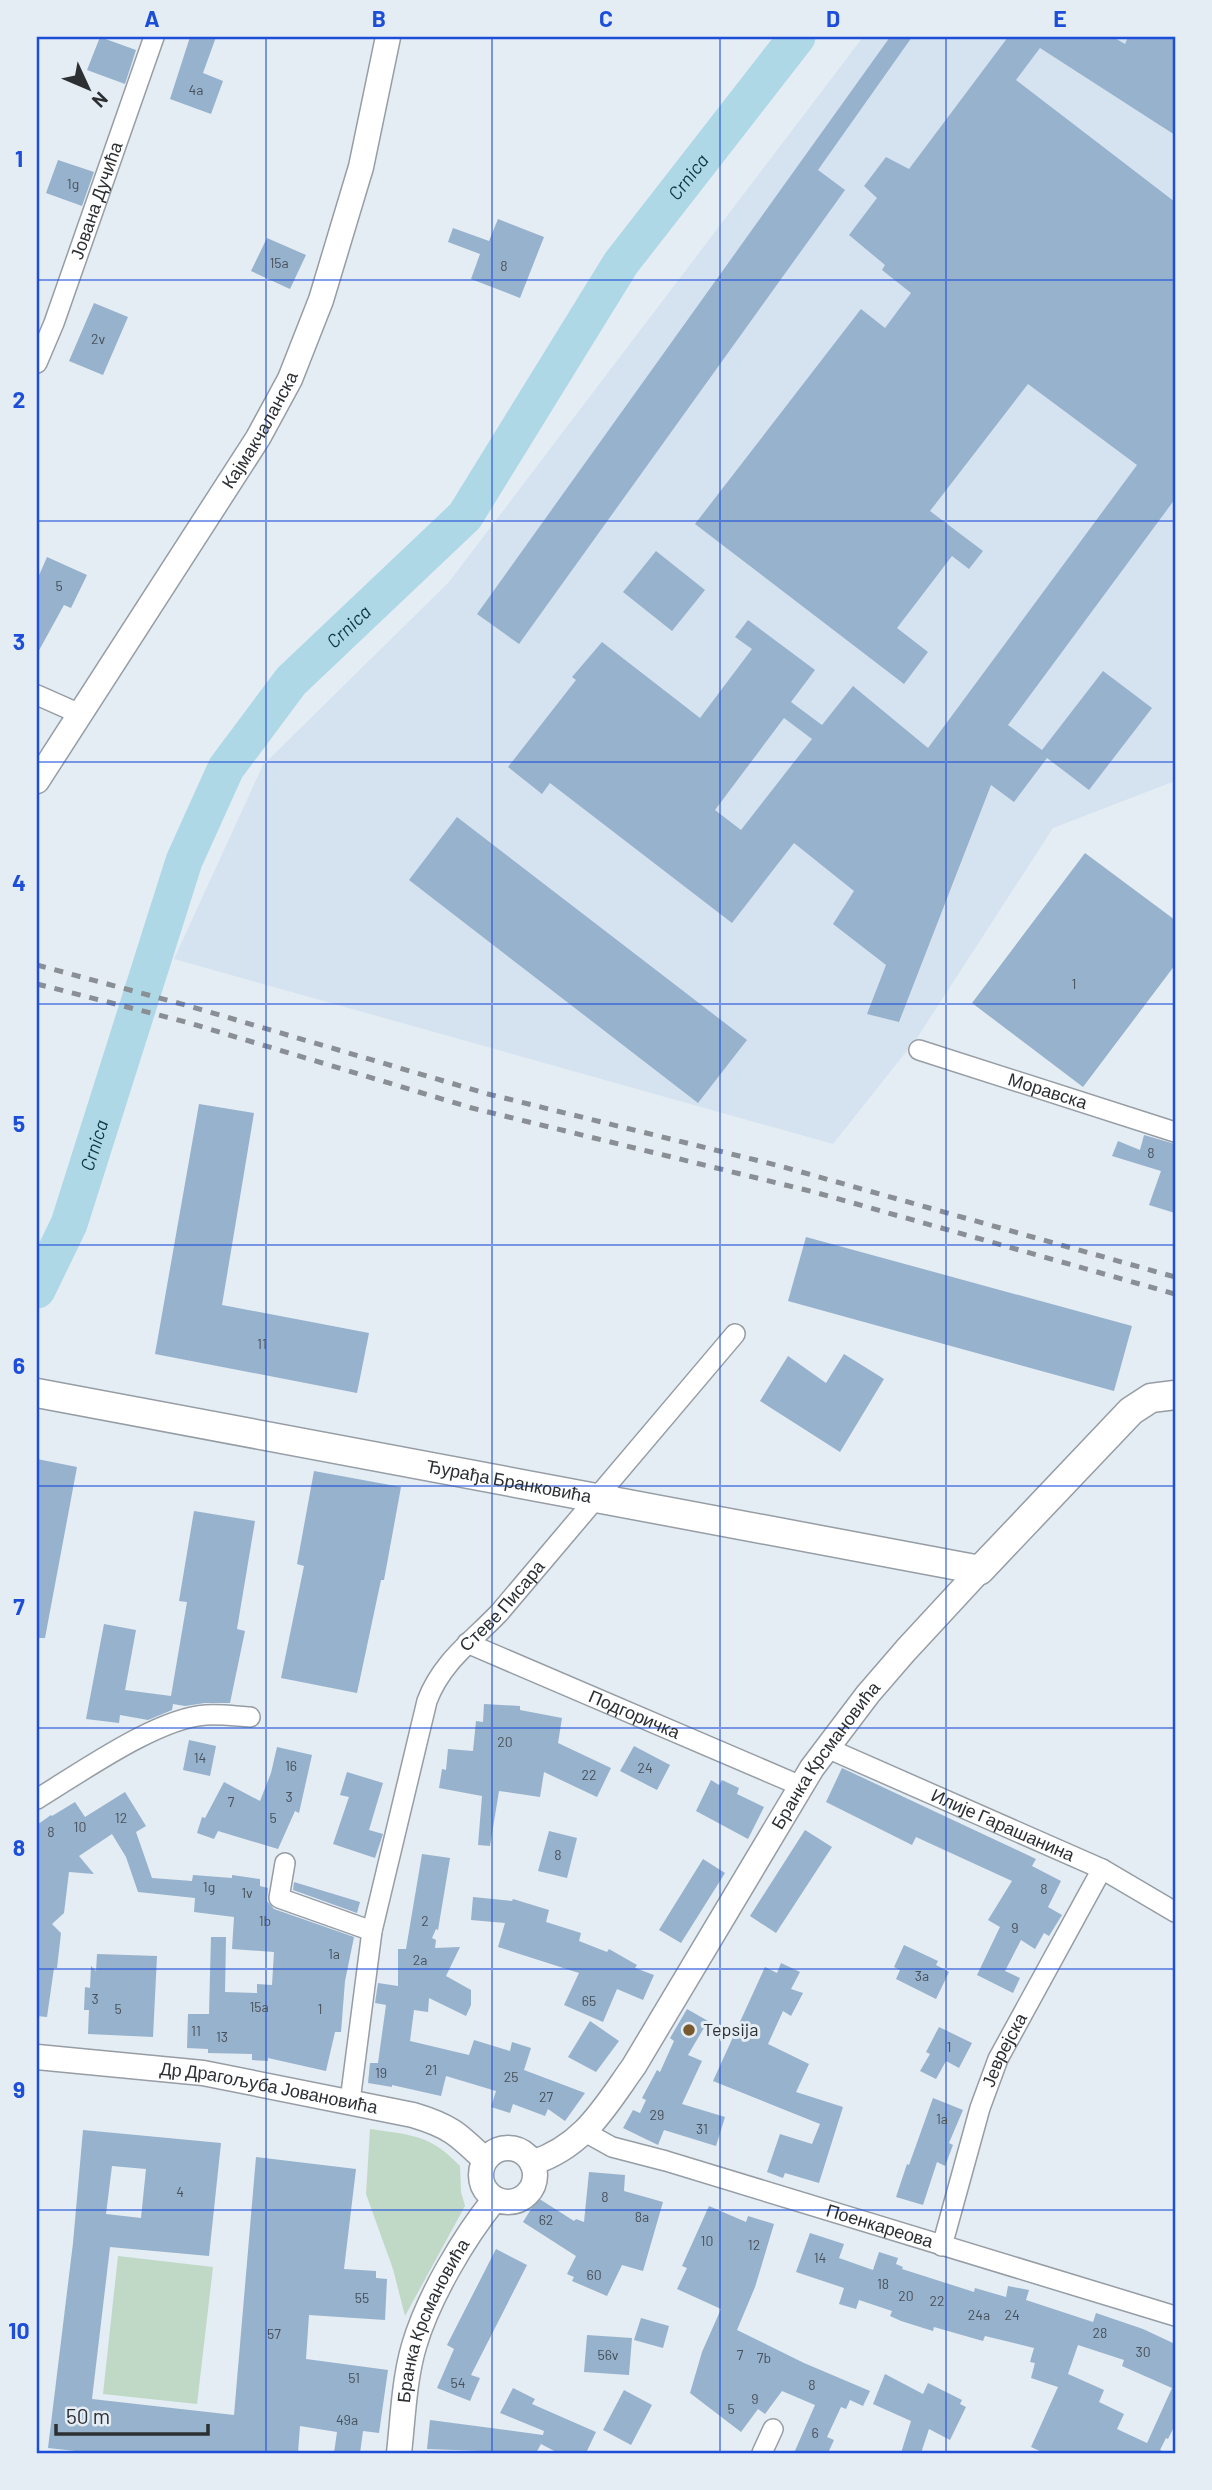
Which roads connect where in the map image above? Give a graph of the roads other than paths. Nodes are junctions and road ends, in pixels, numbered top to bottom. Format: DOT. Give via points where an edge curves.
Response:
graph roads {
  1 [pos="154,37"];
  2 [pos="388,37"];
  3 [pos="37,363"];
  4 [pos="37,695"];
  5 [pos="80,714"];
  6 [pos="37,781"];
  7 [pos="919,1050"];
  8 [pos="1175,1132"];
  9 [pos="735,1334"];
  10 [pos="37,1393"];
  11 [pos="1175,1395"];
  12 [pos="595,1498"];
  13 [pos="980,1570"];
  14 [pos="467,1643"];
  15 [pos="250,1717"];
  16 [pos="827,1748"];
  17 [pos="801,1786"];
  18 [pos="37,1799"];
  19 [pos="285,1863"];
  20 [pos="1102,1869"];
  21 [pos="1175,1912"];
  22 [pos="372,1931"];
  23 [pos="37,2057"];
  24 [pos="350,2101"];
  25 [pos="585,2133"];
  26 [pos="485,2160"];
  27 [pos="533,2162"];
  28 [pos="495,2199"];
  29 [pos="942,2246"];
  30 [pos="1175,2316"];
  31 [pos="773,2429"];
  32 [pos="399,2453"];
  33 [pos="762,2453"];
  1 -- 3 [label="street, Јована Дучића"];
  2 -- 5 [label="street, Кајмакчаланска" via="354,192 321,300 290,379 258,438"];
  4 -- 5 [label="street"];
  5 -- 6 [label="street, Кајмакчаланска"];
  7 -- 8 [label="street, Моравска"];
  9 -- 12 [label="street, Стеве Писара"];
  10 -- 12 [label="main road, Ђурађа Бранковића"];
  11 -- 13 [label="main road, Бранка Крсмановића" via="1151,1398 1131,1410"];
  12 -- 13 [label="main road, Ђурађа Бранковића"];
  12 -- 14 [label="street, Стеве Писара" via="499,1613"];
  13 -- 16 [label="street, Бранка Крсмановића" via="906,1650"];
  14 -- 17 [label="street, Подгоричка"];
  14 -- 22 [label="street, Стеве Писара" via="443,1669 427,1701"];
  15 -- 18 [label="street" via="205,1715 166,1726 132,1741"];
  16 -- 17 [label="street, Бранка Крсмановића"];
  16 -- 20 [label="street, Илије Гарашанина"];
  17 -- 25 [label="street, Бранка Крсмановића" via="634,2066"];
  19 -- 22 [label="street" via="279,1898"];
  20 -- 21 [label="street, Илије Гарашанина"];
  20 -- 29 [label="street, Јеврејска" via="998,2059"];
  22 -- 24 [label="street, Стеве Писара"];
  23 -- 24 [label="street, Др Драгољуба Јовановића" via="204,2073"];
  24 -- 26 [label="street, Др Драгољуба Јовановића" via="437,2122 456,2132"];
  25 -- 27 [label="street, Бранка Крсмановића" via="565,2149"];
  25 -- 29 [label="street, Поенкареова" via="612,2147"];
  26 -- 27 [label="street" via="495,2150 509,2147"];
  26 -- 28 [label="street" via="482,2182"];
  27 -- 28 [label="street" via="535,2180 529,2192 517,2200"];
  28 -- 32 [label="street, Бранка Крсмановића" via="464,2242 419,2331 410,2362"];
  29 -- 30 [label="street, Поенкареова"];
  31 -- 33 [label="street"];
}
